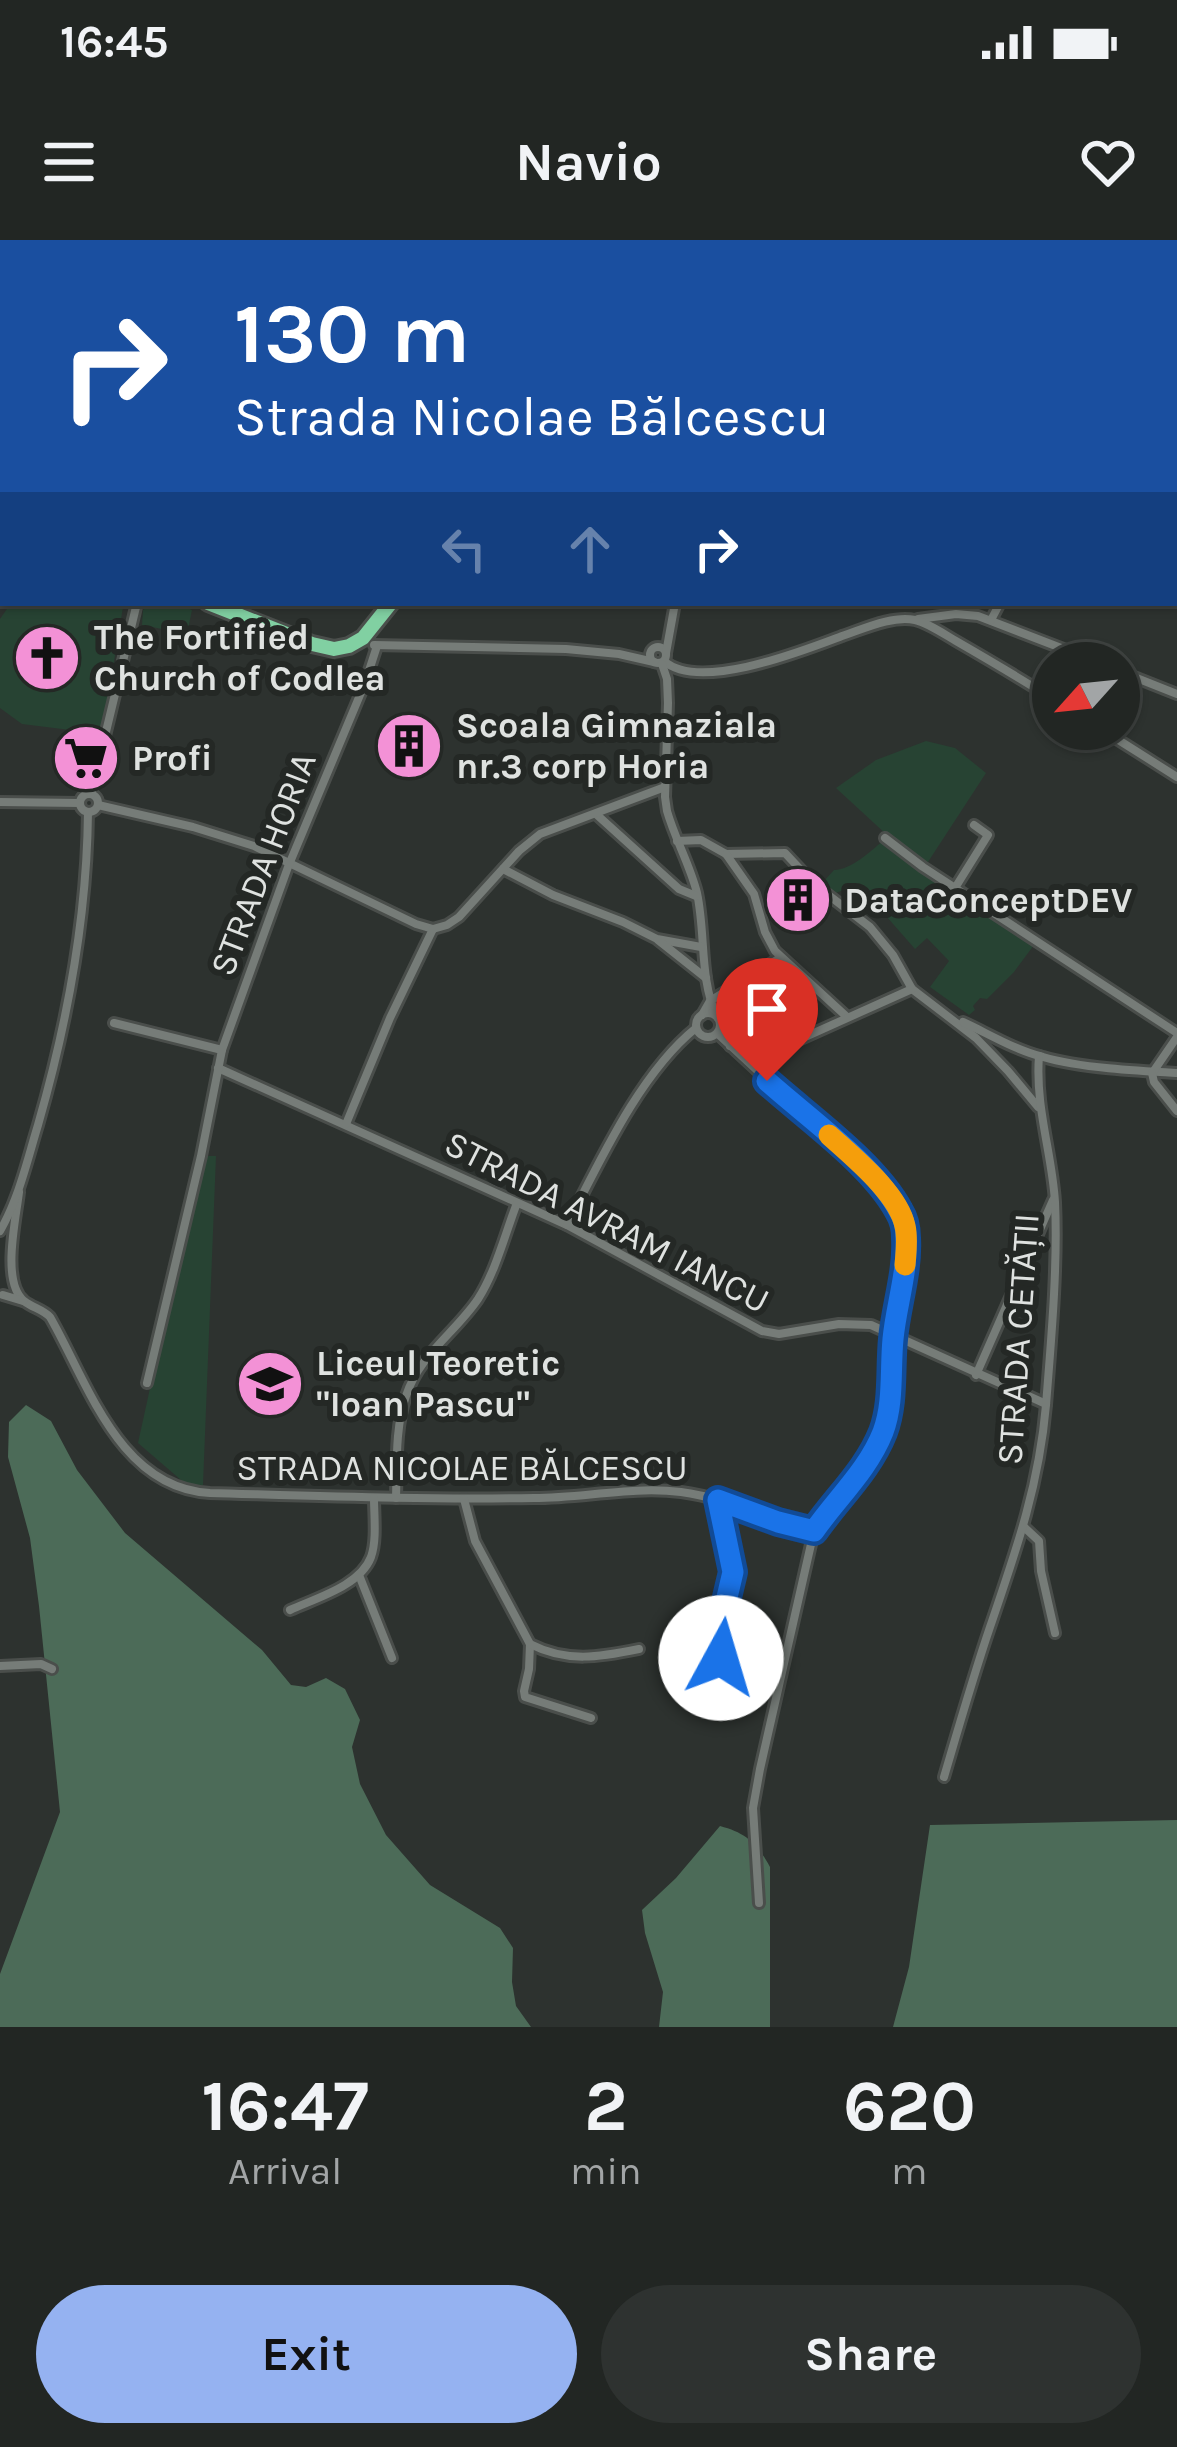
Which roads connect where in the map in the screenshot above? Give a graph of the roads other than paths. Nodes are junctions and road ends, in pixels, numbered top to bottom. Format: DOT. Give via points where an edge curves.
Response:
graph roads {
  1 [pos="138,606"];
  2 [pos="216,606"];
  3 [pos="389,606"];
  4 [pos="674,606"];
  5 [pos="937,606"];
  6 [pos="998,606"];
  7 [pos="991,620"];
  8 [pos="929,622"];
  9 [pos="670,623"];
  10 [pos="370,642"];
  11 [pos="1047,642"];
  12 [pos="654,648"];
  13 [pos="627,655"];
  14 [pos="662,660"];
  15 [pos="1140,679"];
  16 [pos="1032,686"];
  17 [pos="1177,694"];
  18 [pos="1134,750"];
  19 [pos="1177,777"];
  20 [pos="665,787"];
  21 [pos="91,794"];
  22 [pos="0,802"];
  23 [pos="80,803"];
  24 [pos="98,805"];
  25 [pos="88,812"];
  26 [pos="596,814"];
  27 [pos="974,825"];
  28 [pos="885,838"];
  29 [pos="677,841"];
  30 [pos="726,854"];
  31 [pos="290,862"];
  32 [pos="503,868"];
  33 [pos="955,888"];
  34 [pos="698,896"];
  35 [pos="433,929"];
  36 [pos="657,939"];
  37 [pos="701,947"];
  38 [pos="780,958"];
  39 [pos="706,978"];
  40 [pos="912,989"];
  41 [pos="710,1001"];
  42 [pos="702,1015"];
  43 [pos="847,1016"];
  44 [pos="950,1016"];
  45 [pos="717,1017"];
  46 [pos="114,1023"];
  47 [pos="696,1028"];
  48 [pos="717,1034"];
  49 [pos="1177,1035"];
  50 [pos="730,1046"];
  51 [pos="222,1050"];
  52 [pos="1039,1056"];
  53 [pos="218,1068"];
  54 [pos="1152,1073"];
  55 [pos="1177,1073"];
  56 [pos="1039,1108"];
  57 [pos="1177,1111"];
  58 [pos="346,1124"];
  59 [pos="19,1192"];
  60 [pos="1054,1198"];
  61 [pos="517,1203"];
  62 [pos="567,1225"];
  63 [pos="0,1231"];
  64 [pos="3,1295"];
  65 [pos="25,1302"];
  66 [pos="893,1336"];
  67 [pos="976,1375"];
  68 [pos="147,1383"];
  69 [pos="1046,1404"];
  70 [pos="374,1498"];
  71 [pos="396,1498"];
  72 [pos="464,1499"];
  73 [pos="718,1500"];
  74 [pos="1024,1527"];
  75 [pos="814,1531"];
  76 [pos="359,1575"];
  77 [pos="290,1610"];
  78 [pos="1055,1633"];
  79 [pos="530,1644"];
  80 [pos="639,1649"];
  81 [pos="392,1658"];
  82 [pos="0,1666"];
  83 [pos="52,1669"];
  84 [pos="724,1673"];
  85 [pos="591,1718"];
  86 [pos="944,1777"];
  87 [pos="759,1904"];
  1 -- 21 [label="street"];
  2 -- 10 [label="highway" via="322,647"];
  3 -- 10 [label="highway"];
  4 -- 9 [label="street"];
  5 -- 8 [label="street"];
  6 -- 7 [label="street"];
  7 -- 8 [label="street" via="956,614"];
  7 -- 11 [label="street"];
  8 -- 14 [label="street" via="883,624 717,673 680,671"];
  8 -- 16 [label="street"];
  9 -- 12 [label="street"];
  9 -- 14 [label="street"];
  10 -- 13 [label="street"];
  10 -- 31 [label="street, STRADA HORIA" via="365,682"];
  12 -- 13 [label="street"];
  12 -- 14 [label="street" via="664,649"];
  12 -- 14 [label="street" via="650,656"];
  13 -- 14 [label="street"];
  14 -- 20 [label="street"];
  15 -- 17 [label="street"];
  18 -- 19 [label="street"];
  20 -- 26 [label="street"];
  20 -- 29 [label="street"];
  21 -- 23 [label="street"];
  21 -- 24 [label="street"];
  22 -- 23 [label="street"];
  23 -- 25 [label="street"];
  24 -- 25 [label="street"];
  24 -- 31 [label="street"];
  25 -- 59 [label="street" via="74,974"];
  26 -- 32 [label="street" via="541,834"];
  26 -- 34 [label="street" via="679,889"];
  27 -- 33 [label="street" via="988,835"];
  28 -- 33 [label="street"];
  29 -- 30 [label="street" via="701,840"];
  29 -- 34 [label="street"];
  30 -- 38 [label="street" via="754,894"];
  30 -- 40 [label="street" via="784,853 870,927"];
  31 -- 35 [label="street"];
  31 -- 51 [label="street, STRADA HORIA"];
  32 -- 35 [label="street" via="455,920"];
  32 -- 36 [label="street"];
  33 -- 49 [label="street"];
  34 -- 37 [label="street"];
  35 -- 58 [label="street"];
  36 -- 37 [label="street"];
  36 -- 39 [label="street"];
  37 -- 39 [label="street"];
  38 -- 41 [label="street"];
  38 -- 43 [label="street"];
  39 -- 41 [label="street"];
  40 -- 43 [label="street"];
  40 -- 44 [label="street"];
  41 -- 42 [label="street"];
  41 -- 45 [label="street"];
  42 -- 45 [label="street"];
  42 -- 47 [label="street"];
  43 -- 50 [label="street" via="776,1050"];
  44 -- 52 [label="street"];
  44 -- 56 [label="street"];
  45 -- 48 [label="street"];
  46 -- 51 [label="street"];
  47 -- 48 [label="street"];
  47 -- 62 [label="street" via="645,1087"];
  48 -- 50 [label="street"];
  49 -- 54 [label="street"];
  50 -- 66 [label="street" via="898,1209 907,1239"];
  51 -- 53 [label="street, STRADA HORIA"];
  52 -- 54 [label="street"];
  52 -- 56 [label="street, STRADA CETĂȚII"];
  53 -- 58 [label="street, STRADA AVRAM IANCU"];
  53 -- 68 [label="street, STRADA HORIA"];
  54 -- 55 [label="street"];
  54 -- 57 [label="street"];
  56 -- 60 [label="street, STRADA CETĂȚII"];
  58 -- 61 [label="street, STRADA AVRAM IANCU"];
  59 -- 63 [label="street"];
  59 -- 65 [label="street" via="11,1269"];
  60 -- 67 [label="street"];
  60 -- 69 [label="street, STRADA CETĂȚII"];
  61 -- 62 [label="street, STRADA AVRAM IANCU"];
  61 -- 71 [label="street" via="485,1287 405,1396"];
  62 -- 66 [label="street, STRADA AVRAM IANCU" via="762,1331 856,1323"];
  64 -- 65 [label="street"];
  65 -- 70 [label="street, STRADA NICOLAE BĂLCESCU" via="50,1317 104,1419 164,1481 200,1492"];
  66 -- 67 [label="street, STRADA AVRAM IANCU"];
  66 -- 75 [label="street" via="884,1429"];
  67 -- 69 [label="street, STRADA AVRAM IANCU"];
  69 -- 74 [label="street, STRADA CETĂȚII"];
  70 -- 71 [label="street, STRADA NICOLAE BĂLCESCU"];
  70 -- 76 [label="street" via="373,1550"];
  71 -- 72 [label="street, STRADA NICOLAE BĂLCESCU"];
  72 -- 73 [label="street, STRADA NICOLAE BĂLCESCU" via="647,1490"];
  72 -- 79 [label="street" via="475,1541"];
  73 -- 75 [label="street, STRADA NICOLAE BĂLCESCU"];
  73 -- 84 [label="street" via="733,1572 719,1636"];
  74 -- 78 [label="street" via="1040,1540"];
  74 -- 86 [label="street, STRADA CETĂȚII"];
  75 -- 87 [label="street" via="753,1808"];
  76 -- 77 [label="street"];
  76 -- 81 [label="street"];
  79 -- 80 [label="street" via="584,1659"];
  79 -- 85 [label="street" via="525,1697"];
  82 -- 83 [label="street"];
}
